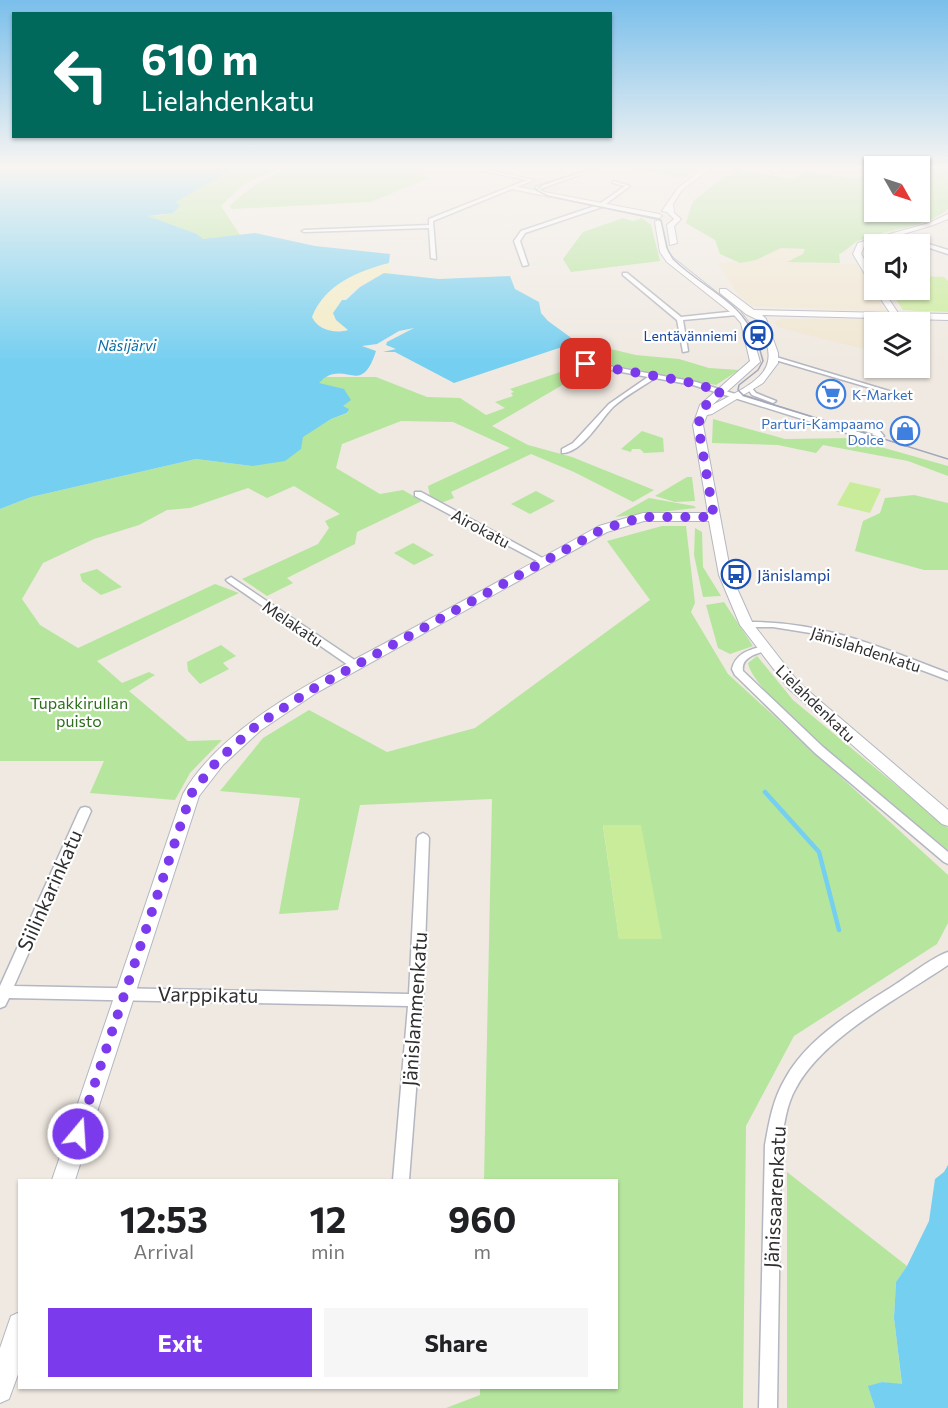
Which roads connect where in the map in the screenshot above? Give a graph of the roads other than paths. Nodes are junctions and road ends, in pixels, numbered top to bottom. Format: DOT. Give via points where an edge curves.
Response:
graph roads {
  1 [pos="432,232"];
  2 [pos="524,232"];
  3 [pos="660,232"];
  4 [pos="671,232"];
  5 [pos="901,232"];
  6 [pos="892,234"];
  7 [pos="864,244"];
  8 [pos="930,246"];
  9 [pos="948,252"];
  10 [pos="434,258"];
  11 [pos="525,265"];
  12 [pos="864,266"];
  13 [pos="625,274"];
  14 [pos="737,313"];
  15 [pos="755,313"];
  16 [pos="864,314"];
  17 [pos="930,316"];
  18 [pos="948,317"];
  19 [pos="680,319"];
  20 [pos="685,351"];
  21 [pos="774,358"];
  22 [pos="586,364"];
  23 [pos="654,376"];
  24 [pos="750,388"];
  25 [pos="721,391"];
  26 [pos="886,391"];
  27 [pos="735,396"];
  28 [pos="700,416"];
  29 [pos="565,451"];
  30 [pos="418,495"];
  31 [pos="714,517"];
  32 [pos="544,561"];
  33 [pos="231,580"];
  34 [pos="747,625"];
  35 [pos="763,649"];
  36 [pos="355,665"];
  37 [pos="948,677"];
  38 [pos="85,811"];
  39 [pos="948,820"];
  40 [pos="423,838"];
  41 [pos="948,859"];
  42 [pos="948,958"];
  43 [pos="125,992"];
  44 [pos="1,995"];
  45 [pos="416,999"];
  46 [pos="63,1179"];
  47 [pos="401,1179"];
  48 [pos="18,1332"];
  49 [pos="0,1390"];
  50 [pos="768,1408"];
  1 -- 10 [label="street"];
  2 -- 11 [label="street" via="517,241"];
  3 -- 14 [label="main road" via="664,252 670,260"];
  4 -- 15 [label="main road" via="681,259"];
  5 -- 6 [label="main road"];
  7 -- 12 [label="main road" via="857,254"];
  8 -- 9 [label="street"];
  13 -- 19 [label="street"];
  14 -- 15 [label="main road"];
  14 -- 19 [label="street"];
  14 -- 25 [label="main road" via="745,323 755,362"];
  15 -- 16 [label="main road"];
  15 -- 21 [label="main road" via="764,324"];
  17 -- 18 [label="main road"];
  19 -- 20 [label="street"];
  21 -- 24 [label="main road" via="769,372"];
  21 -- 26 [label="street"];
  22 -- 23 [label="street"];
  23 -- 25 [label="street"];
  23 -- 29 [label="street" via="611,405"];
  24 -- 27 [label="main road"];
  24 -- 27 [label="street" via="764,398 876,430 880,436 869,437"];
  25 -- 27 [label="street"];
  25 -- 28 [label="main road"];
  27 -- 28 [label="main road"];
  28 -- 31 [label="main road, Lielahdenkatu"];
  30 -- 32 [label="street, Airokatu"];
  31 -- 32 [label="main road" via="662,515 626,520"];
  31 -- 34 [label="main road, Lielahdenkatu" via="725,575"];
  32 -- 36 [label="main road"];
  33 -- 36 [label="street, Melakatu"];
  34 -- 35 [label="main road, Lielahdenkatu"];
  34 -- 37 [label="street, Jänislahdenkatu" via="782,625 831,634"];
  35 -- 39 [label="main road, Lielahdenkatu" via="819,710"];
  35 -- 41 [label="street" via="739,660 739,674 836,766"];
  36 -- 43 [label="main road" via="256,726 217,761 191,794"];
  38 -- 44 [label="street, Siilinkarinkatu"];
  40 -- 45 [label="street, Jänislammenkatu"];
  42 -- 50 [label="street, Jänissaarenkatu" via="821,1043 794,1075 779,1110 773,1145"];
  43 -- 44 [label="street, Varppikatu"];
  43 -- 45 [label="street, Varppikatu"];
  43 -- 46 [label="main road"];
  45 -- 47 [label="street, Jänislammenkatu"];
  48 -- 49 [label="main road"];
}
